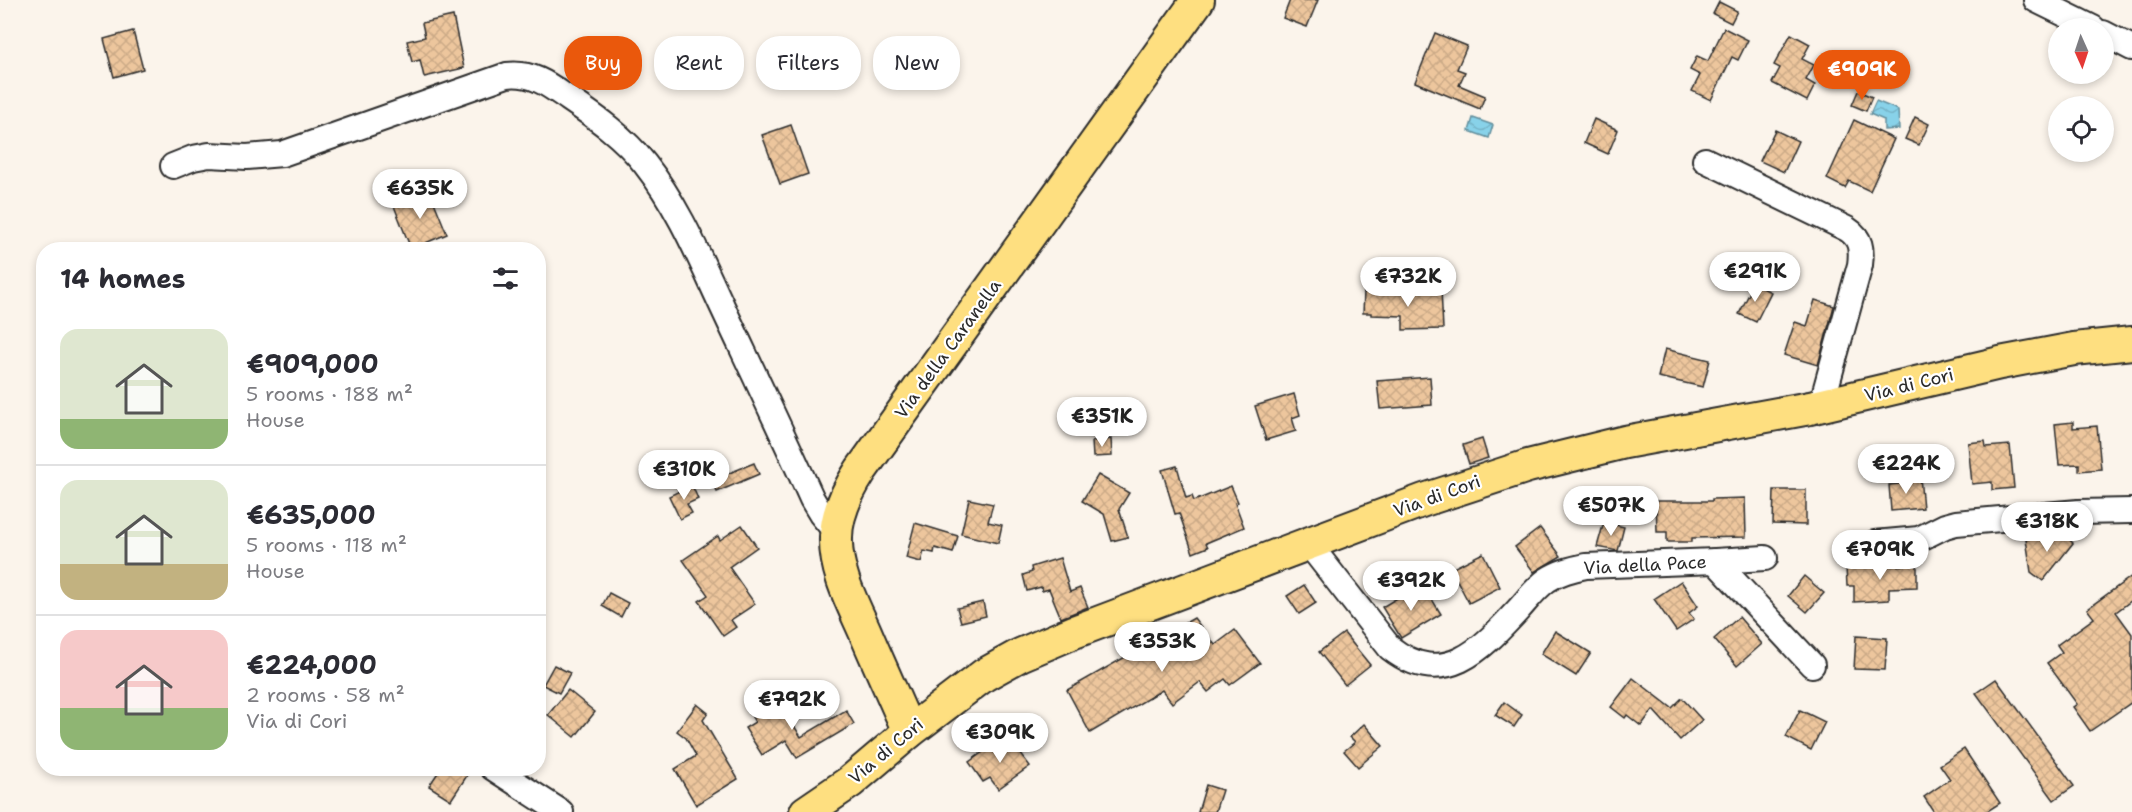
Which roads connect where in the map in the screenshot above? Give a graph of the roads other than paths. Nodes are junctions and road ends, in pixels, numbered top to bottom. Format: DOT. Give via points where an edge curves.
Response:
graph roads {
  1 [pos="1198,0"];
  2 [pos="2036,0"];
  3 [pos="2073,18"];
  4 [pos="2114,39"];
  5 [pos="2132,48"];
  6 [pos="1705,160"];
  7 [pos="173,166"];
  8 [pos="2132,343"];
  9 [pos="1821,406"];
  10 [pos="2132,510"];
  11 [pos="836,532"];
  12 [pos="1308,543"];
  13 [pos="1875,543"];
  14 [pos="1765,558"];
  15 [pos="1715,561"];
  16 [pos="1812,665"];
  17 [pos="909,732"];
  18 [pos="505,776"];
  19 [pos="561,812"];
  20 [pos="806,812"];
  1 -- 11 [label="main road, Via della Caranella" via="861,470 844,500"];
  2 -- 3 [label="street"];
  4 -- 5 [label="street"];
  6 -- 9 [label="street" via="1846,229 1860,243 1860,265"];
  7 -- 11 [label="street" via="209,154 282,154 507,75 541,80 617,134 660,185 694,245 812,499"];
  8 -- 9 [label="main road, Via di Cori" via="2011,361"];
  9 -- 12 [label="main road, Via di Cori" via="1625,442 1528,465"];
  10 -- 13 [label="street" via="1956,523 1919,540"];
  11 -- 17 [label="main road, Via della Caranella" via="843,576"];
  12 -- 15 [label="street, Via della Pace" via="1390,648 1410,660 1436,666 1455,663 1472,654 1540,586 1562,573 1586,566"];
  12 -- 17 [label="main road, Via di Cori" via="1020,655 966,688"];
  14 -- 15 [label="street"];
  15 -- 16 [label="street, Via della Pace"];
  17 -- 20 [label="main road, Via di Cori" via="850,782"];
  18 -- 19 [label="street"];
}
